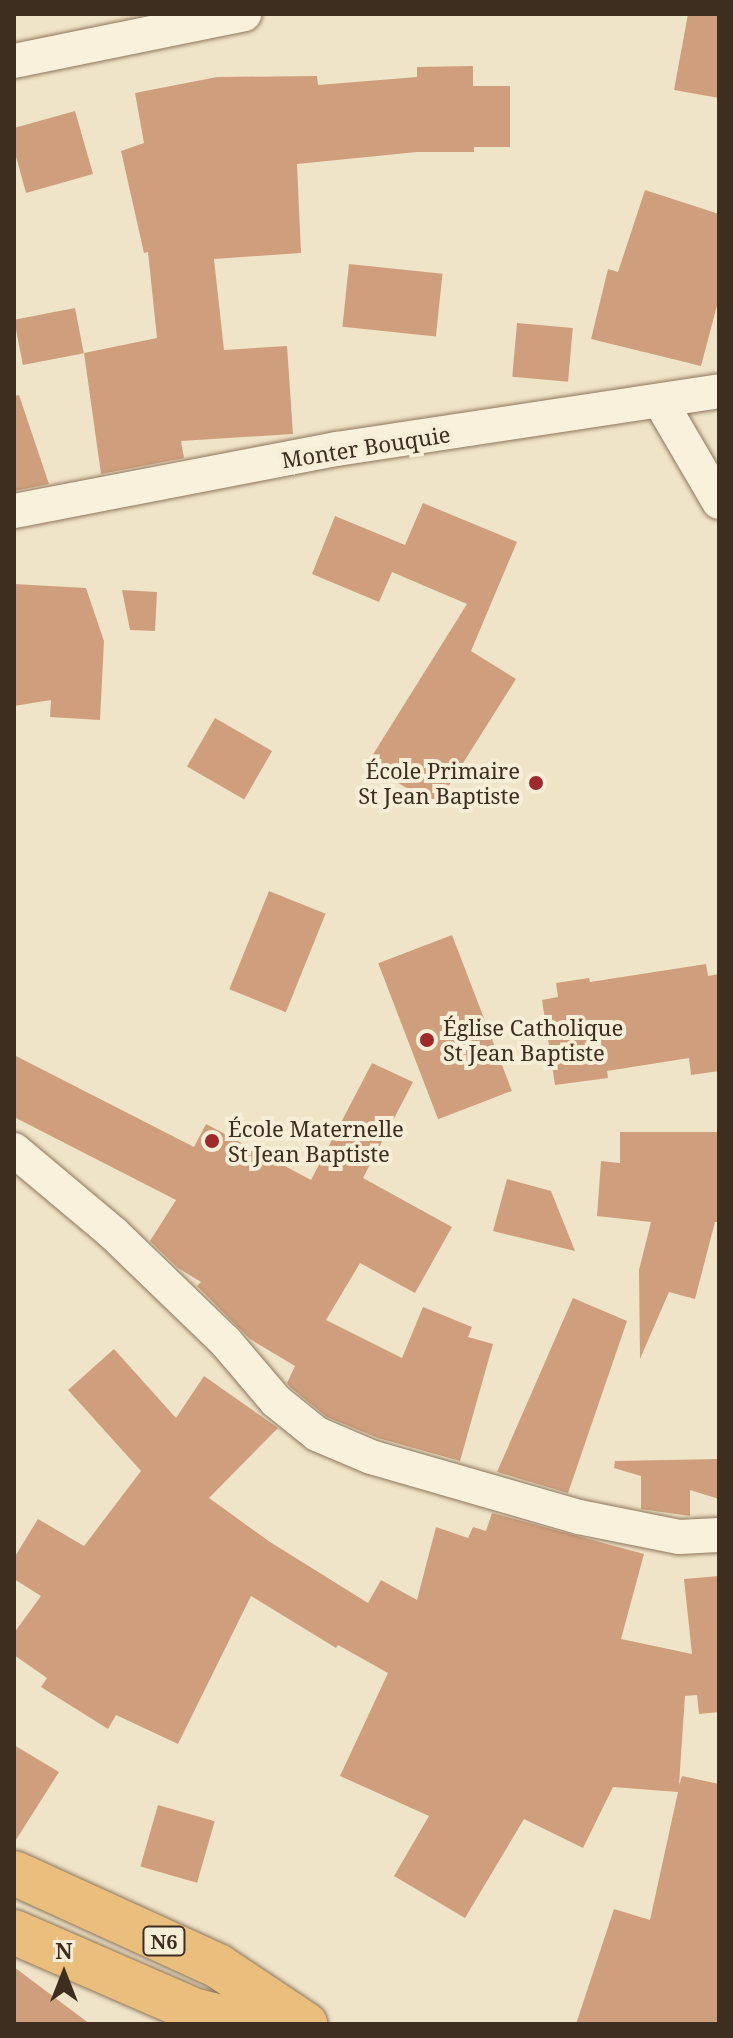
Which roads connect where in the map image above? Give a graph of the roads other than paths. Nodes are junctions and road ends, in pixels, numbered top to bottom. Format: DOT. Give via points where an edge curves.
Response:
graph roads {
  1 [pos="244,14"];
  2 [pos="14,61"];
  3 [pos="719,391"];
  4 [pos="660,401"];
  5 [pos="719,502"];
  6 [pos="14,511"];
  7 [pos="14,1150"];
  8 [pos="719,1535"];
  9 [pos="14,1873"];
  10 [pos="14,1932"];
  11 [pos="218,1966"];
  12 [pos="192,2018"];
  13 [pos="251,2024"];
  14 [pos="305,2024"];
  1 -- 2 [label="street"];
  3 -- 4 [label="street, Monter Bouquie"];
  4 -- 5 [label="street"];
  4 -- 6 [label="street, Monter Bouquie" via="337,449"];
  7 -- 8 [label="street" via="113,1233 225,1341 276,1401 317,1434 371,1457 579,1517 679,1537"];
  9 -- 11 [label="highway, N6"];
  10 -- 12 [label="highway, N6"];
  11 -- 12 [label="street"];
  11 -- 14 [label="highway, N6"];
  12 -- 13 [label="highway, N6"];
}
